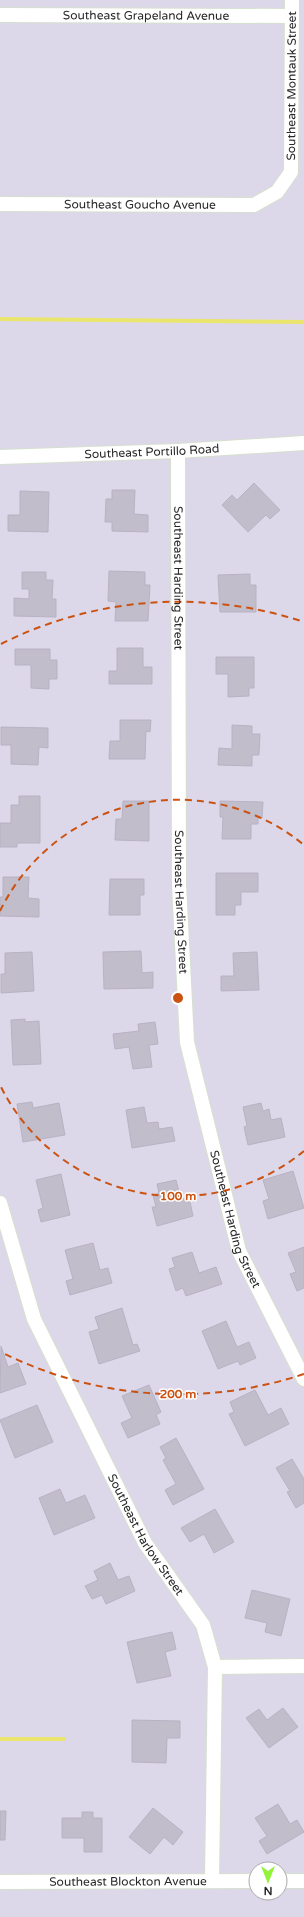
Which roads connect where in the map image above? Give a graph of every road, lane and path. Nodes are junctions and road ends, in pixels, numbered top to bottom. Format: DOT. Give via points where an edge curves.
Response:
graph roads {
  1 [pos="292,0"];
  2 [pos="0,15"];
  3 [pos="292,16"];
  4 [pos="277,192"];
  5 [pos="0,204"];
  6 [pos="304,444"];
  7 [pos="178,451"];
  8 [pos="0,457"];
  9 [pos="0,1203"];
  10 [pos="304,1379"];
  11 [pos="215,1666"];
  12 [pos="304,1666"];
  13 [pos="212,1880"];
  14 [pos="248,1880"];
  15 [pos="288,1881"];
  16 [pos="304,1881"];
  17 [pos="0,1882"];
  1 -- 3 [label="street, Southeast Montauk Street"];
  2 -- 3 [label="street, Southeast Grapeland Avenue"];
  3 -- 4 [label="street, Southeast Montauk Street" via="291,172"];
  4 -- 5 [label="street, Southeast Goucho Avenue" via="254,205"];
  6 -- 7 [label="street, Southeast Portillo Road"];
  7 -- 8 [label="street, Southeast Portillo Road"];
  7 -- 10 [label="street, Southeast Harding Street" via="179,884 187,1042 239,1251"];
  9 -- 11 [label="street, Southeast Harlow Street" via="34,1319 145,1543 203,1625"];
  11 -- 12 [label="street"];
  11 -- 13 [label="street, Southeast Harlow Street"];
  13 -- 14 [label="street, Southeast Blockton Avenue"];
  13 -- 17 [label="street, Southeast Blockton Avenue"];
  15 -- 16 [label="street"];
}
